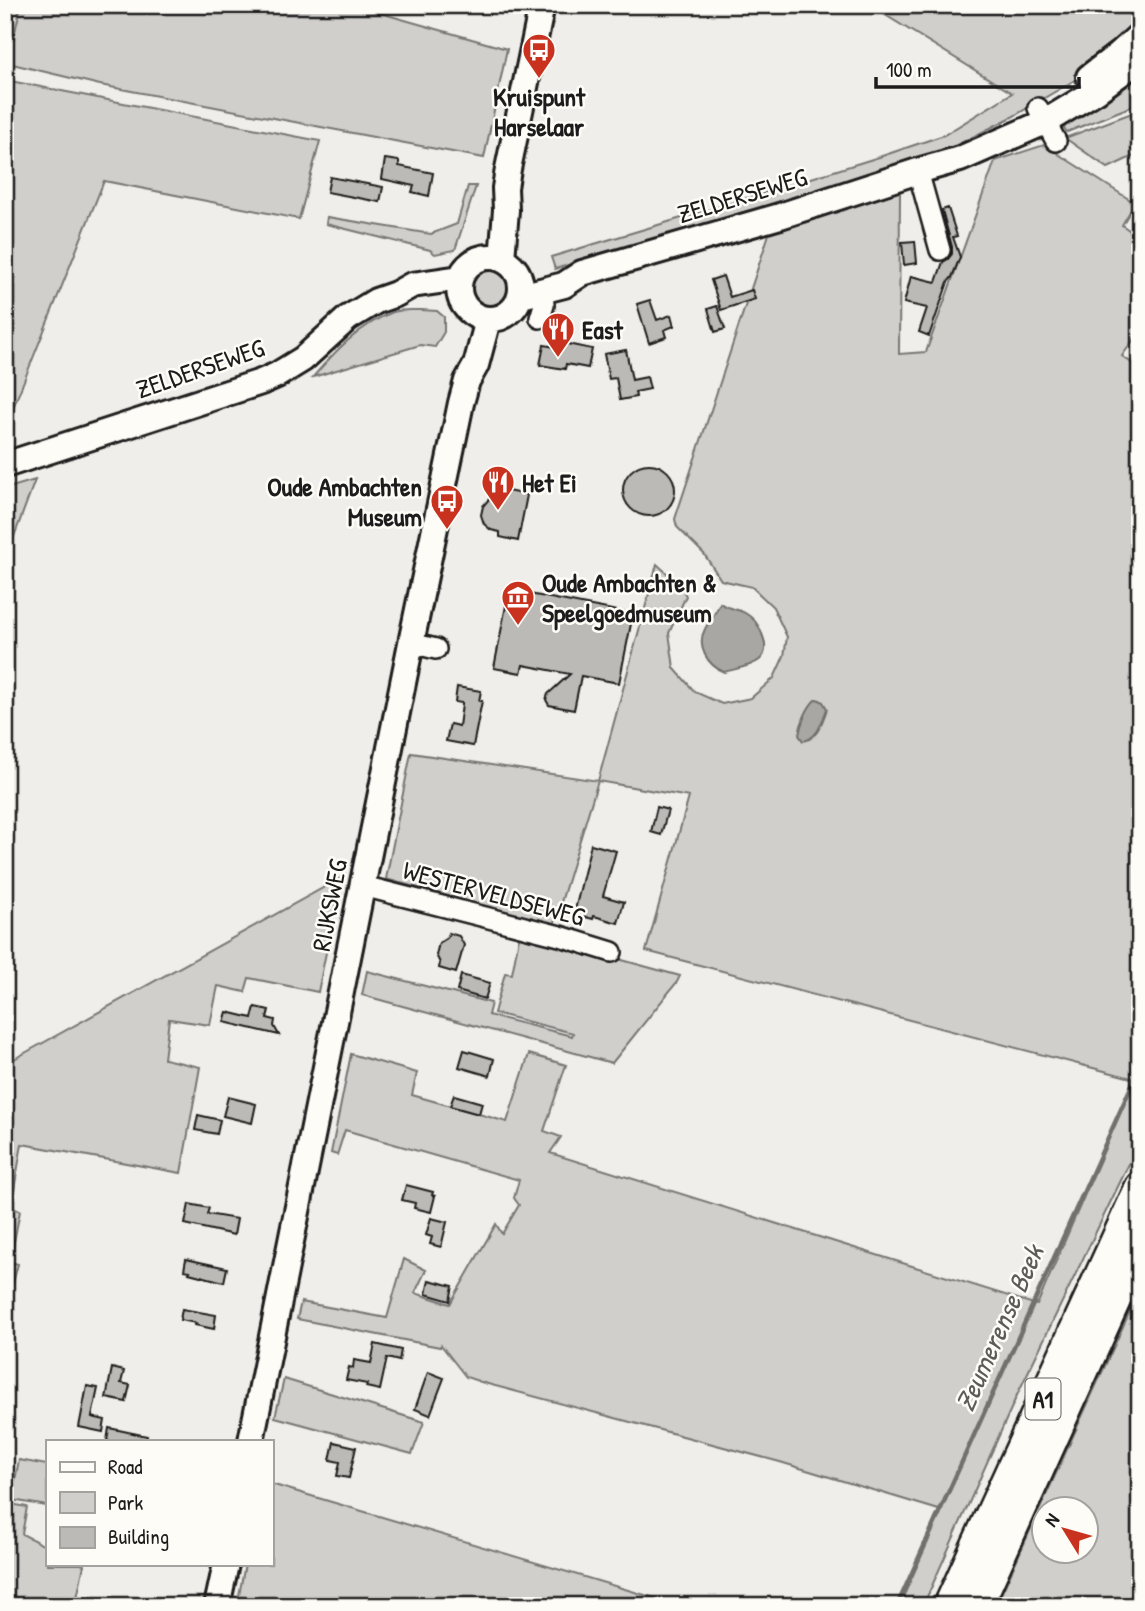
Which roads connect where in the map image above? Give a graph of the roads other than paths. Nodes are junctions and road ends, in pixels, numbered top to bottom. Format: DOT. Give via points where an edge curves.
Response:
graph roads {
  1 [pos="542,5"];
  2 [pos="1140,35"];
  3 [pos="1140,59"];
  4 [pos="1046,124"];
  5 [pos="918,170"];
  6 [pos="940,250"];
  7 [pos="493,258"];
  8 [pos="528,288"];
  9 [pos="470,302"];
  10 [pos="540,318"];
  11 [pos="5,465"];
  12 [pos="411,643"];
  13 [pos="436,649"];
  14 [pos="363,886"];
  15 [pos="612,952"];
  16 [pos="1140,1186"];
  17 [pos="1140,1247"];
  18 [pos="251,1440"];
  19 [pos="226,1566"];
  20 [pos="217,1606"];
  21 [pos="948,1606"];
  22 [pos="978,1606"];
  1 -- 7 [label="main road" via="505,188 495,208"];
  2 -- 4 [label="main road, ZELDERSEWEG" via="1088,77"];
  3 -- 4 [label="main road, ZELDERSEWEG"];
  4 -- 5 [label="main road, ZELDERSEWEG"];
  5 -- 6 [label="street"];
  5 -- 8 [label="main road, ZELDERSEWEG" via="583,273 562,273"];
  7 -- 8 [label="main road" via="513,267"];
  7 -- 9 [label="main road" via="466,269"];
  8 -- 9 [label="main road" via="505,316"];
  8 -- 10 [label="street" via="544,305"];
  9 -- 11 [label="main road, ZELDERSEWEG" via="396,294 376,301 277,375"];
  9 -- 12 [label="main road, RIJKSWEG" via="476,365 467,382"];
  12 -- 13 [label="street"];
  12 -- 14 [label="main road, RIJKSWEG"];
  14 -- 15 [label="street, WESTERVELDSEWEG"];
  14 -- 18 [label="main road, RIJKSWEG"];
  16 -- 21 [label="highway, A1"];
  17 -- 22 [label="highway, A1"];
  19 -- 20 [label="main road"];
}
